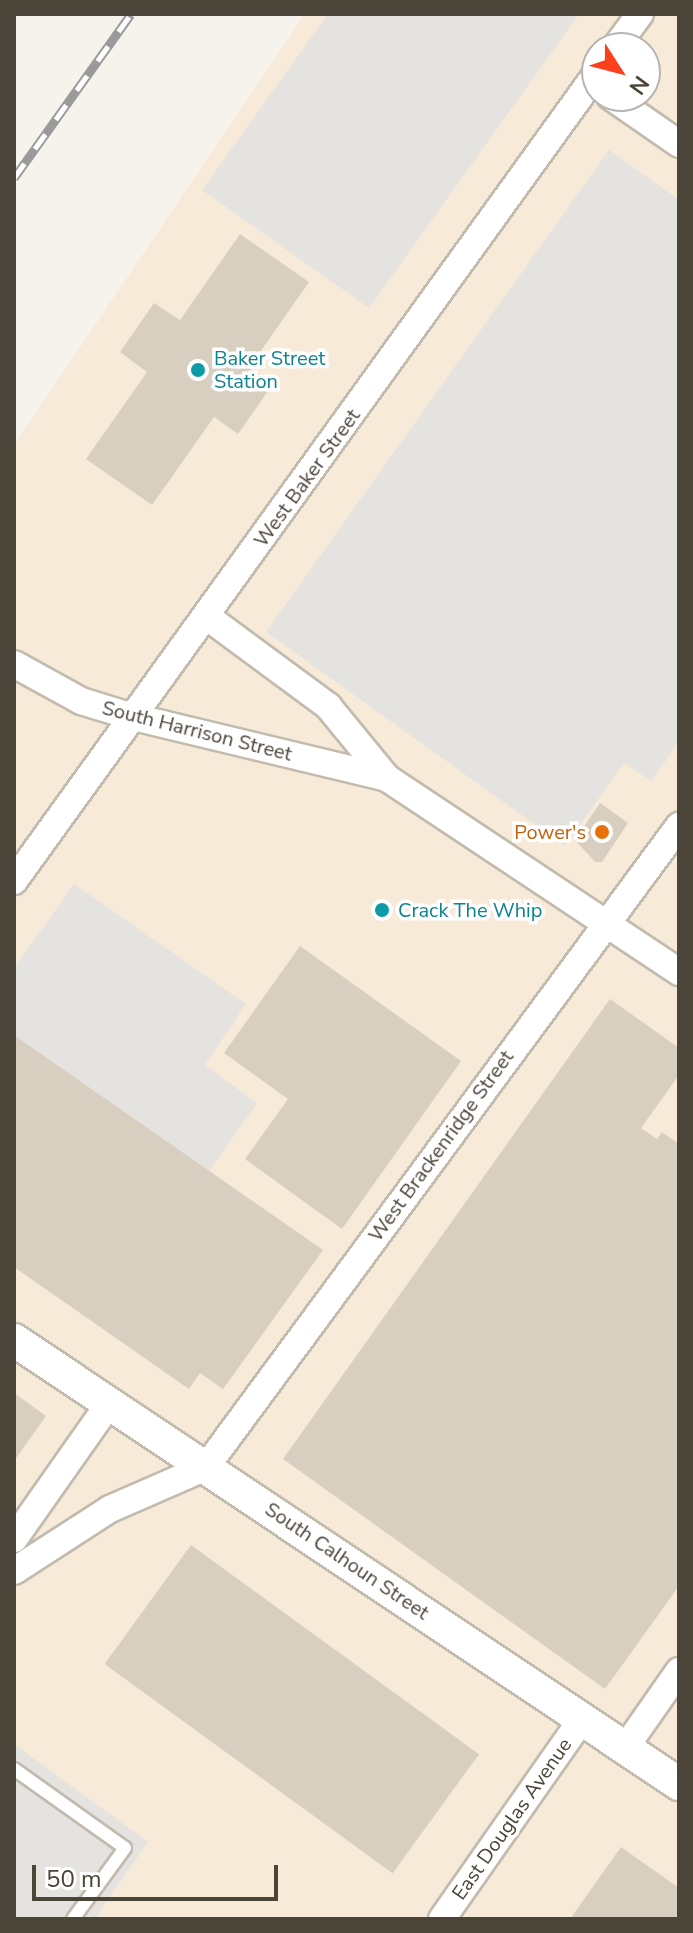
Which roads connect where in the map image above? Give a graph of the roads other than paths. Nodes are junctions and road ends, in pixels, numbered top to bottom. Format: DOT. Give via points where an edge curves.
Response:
graph roads {
  1 [pos="640,14"];
  2 [pos="627,32"];
  3 [pos="581,109"];
  4 [pos="636,112"];
  5 [pos="679,144"];
  6 [pos="206,616"];
  7 [pos="14,664"];
  8 [pos="133,717"];
  9 [pos="387,778"];
  10 [pos="679,826"];
  11 [pos="14,881"];
  12 [pos="605,923"];
  13 [pos="679,972"];
  14 [pos="14,1340"];
  15 [pos="109,1404"];
  16 [pos="206,1467"];
  17 [pos="14,1539"];
  18 [pos="14,1571"];
  19 [pos="679,1671"];
  20 [pos="582,1719"];
  21 [pos="625,1748"];
  22 [pos="14,1769"];
  23 [pos="679,1784"];
  24 [pos="73,1919"];
  25 [pos="442,1919"];
  1 -- 2 [label="street"];
  3 -- 6 [label="street, West Baker Street"];
  4 -- 5 [label="street"];
  6 -- 8 [label="street, West Baker Street"];
  6 -- 9 [label="street, South Harrison Street" via="328,706"];
  7 -- 8 [label="street, South Harrison Street" via="81,701"];
  8 -- 9 [label="street, South Harrison Street"];
  8 -- 11 [label="street, West Baker Street"];
  9 -- 12 [label="street, South Harrison Street"];
  10 -- 12 [label="street, West Brackenridge Street"];
  12 -- 13 [label="street, South Harrison Street"];
  12 -- 16 [label="street, West Brackenridge Street"];
  14 -- 15 [label="street, South Calhoun Street"];
  15 -- 16 [label="street, South Calhoun Street"];
  15 -- 17 [label="street"];
  16 -- 18 [label="street" via="110,1509"];
  16 -- 20 [label="street, South Calhoun Street"];
  19 -- 21 [label="street"];
  20 -- 21 [label="street, South Calhoun Street"];
  20 -- 25 [label="street, East Douglas Avenue"];
  21 -- 23 [label="street, South Calhoun Street"];
  22 -- 24 [label="lane" via="125,1848"];
}
